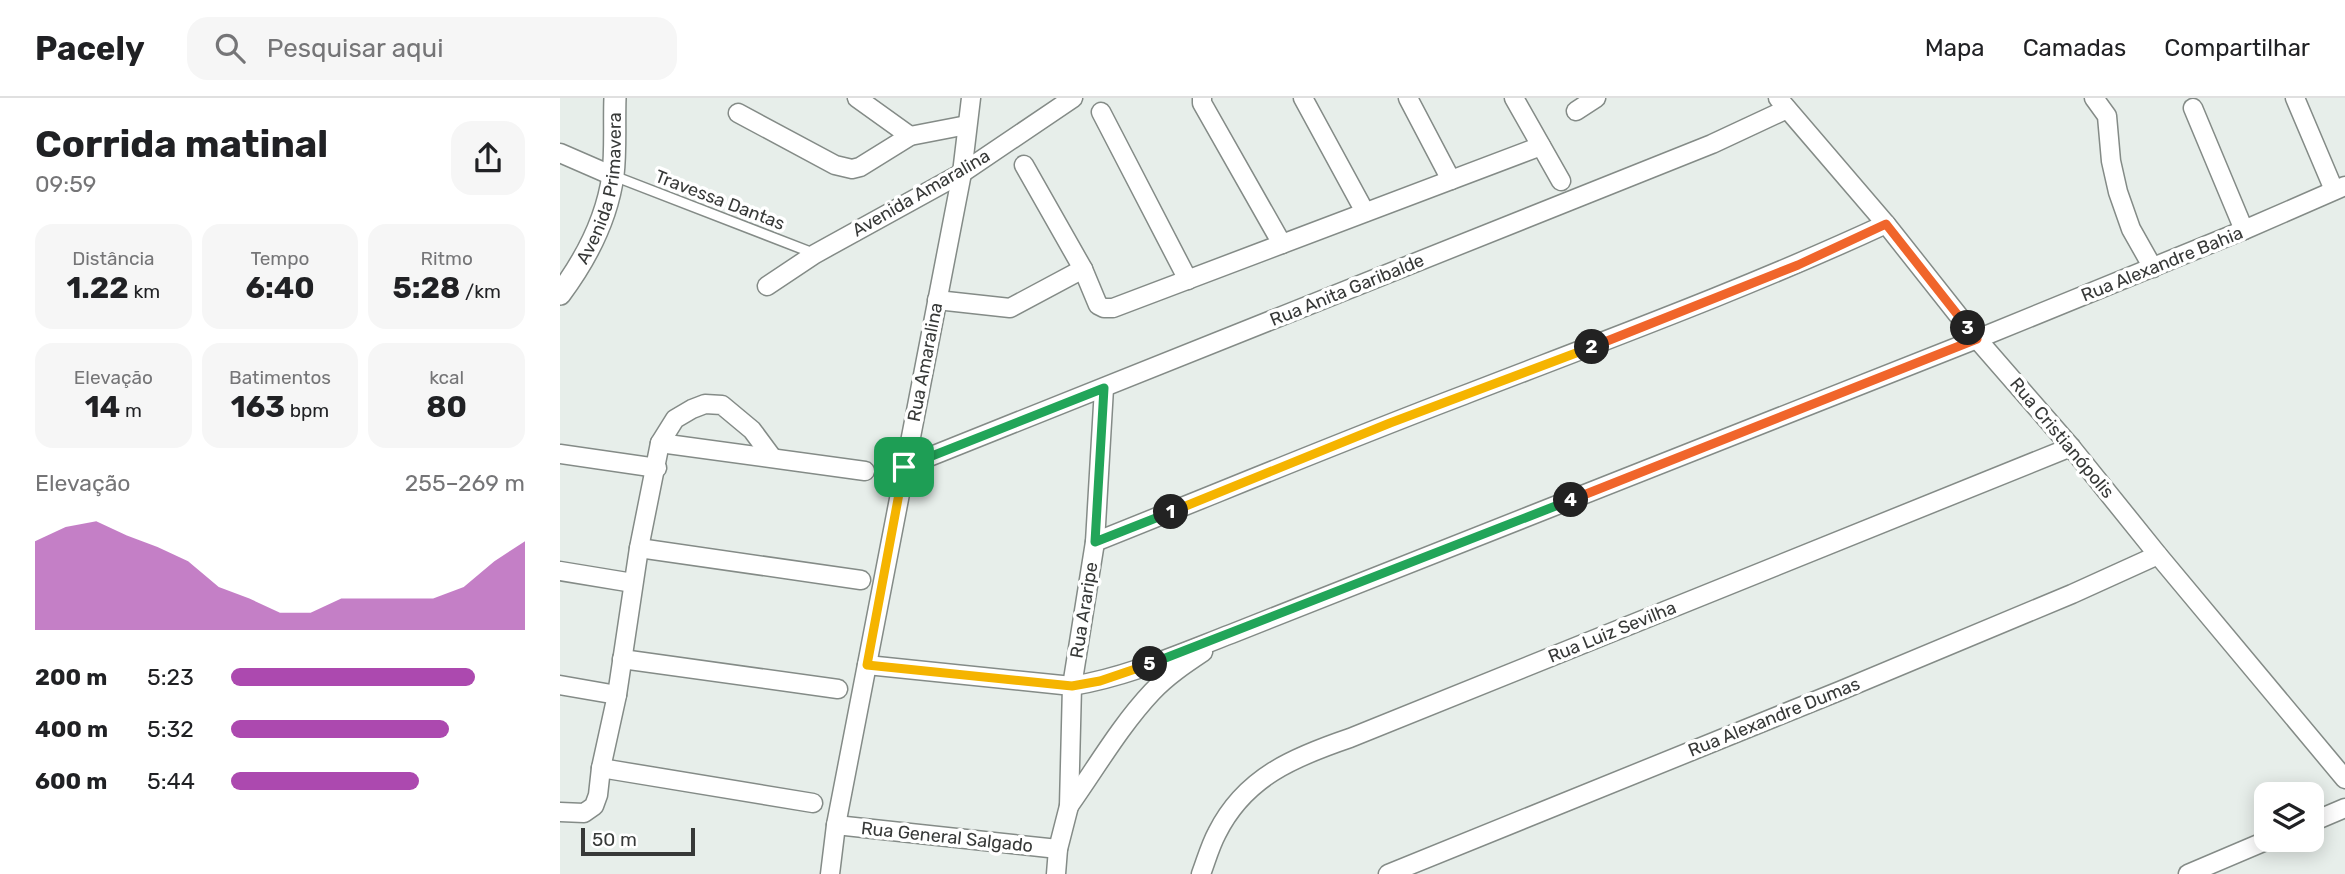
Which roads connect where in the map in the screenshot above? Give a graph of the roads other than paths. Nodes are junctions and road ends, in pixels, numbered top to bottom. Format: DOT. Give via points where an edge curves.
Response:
graph roads {
  1 [pos="615,98"];
  2 [pos="857,98"];
  3 [pos="971,98"];
  4 [pos="1073,98"];
  5 [pos="1202,98"];
  6 [pos="1303,98"];
  7 [pos="1408,98"];
  8 [pos="1514,98"];
  9 [pos="1596,98"];
  10 [pos="2094,98"];
  11 [pos="2295,98"];
  12 [pos="1783,103"];
  13 [pos="2193,108"];
  14 [pos="1576,111"];
  15 [pos="1101,112"];
  16 [pos="738,113"];
  17 [pos="967,125"];
  18 [pos="910,136"];
  19 [pos="1541,146"];
  20 [pos="560,153"];
  21 [pos="1024,165"];
  22 [pos="962,173"];
  23 [pos="612,176"];
  24 [pos="1451,180"];
  25 [pos="1561,181"];
  26 [pos="2340,188"];
  27 [pos="1365,212"];
  28 [pos="1886,224"];
  29 [pos="2244,230"];
  30 [pos="1282,244"];
  31 [pos="815,254"];
  32 [pos="2153,268"];
  33 [pos="1083,269"];
  34 [pos="1188,280"];
  35 [pos="564,281"];
  36 [pos="767,286"];
  37 [pos="937,300"];
  38 [pos="1977,339"];
  39 [pos="1104,388"];
  40 [pos="660,443"];
  41 [pos="2071,447"];
  42 [pos="560,454"];
  43 [pos="772,457"];
  44 [pos="904,467"];
  45 [pos="657,468"];
  46 [pos="865,471"];
  47 [pos="1095,542"];
  48 [pos="639,548"];
  49 [pos="2158,555"];
  50 [pos="560,570"];
  51 [pos="861,580"];
  52 [pos="633,583"];
  53 [pos="1231,635"];
  54 [pos="622,659"];
  55 [pos="867,665"];
  56 [pos="560,685"];
  57 [pos="1072,686"];
  58 [pos="838,689"];
  59 [pos="617,695"];
  60 [pos="601,768"];
  61 [pos="2345,779"];
  62 [pos="813,803"];
  63 [pos="1069,806"];
  64 [pos="2345,808"];
  65 [pos="560,811"];
  66 [pos="2324,817"];
  67 [pos="836,825"];
  68 [pos="2254,846"];
  69 [pos="1058,849"];
  70 [pos="830,874"];
  71 [pos="1056,874"];
  72 [pos="1202,874"];
  73 [pos="1388,874"];
  74 [pos="2188,874"];
  1 -- 23 [label="street, Avenida Primavera"];
  2 -- 18 [label="street"];
  3 -- 17 [label="street, Rua Amaralina"];
  4 -- 22 [label="street, Avenida Amaralina"];
  5 -- 30 [label="street"];
  6 -- 27 [label="street"];
  7 -- 24 [label="street"];
  8 -- 19 [label="street"];
  9 -- 14 [label="street"];
  10 -- 32 [label="street" via="2107,116 2118,192 2131,229"];
  11 -- 26 [label="street"];
  12 -- 28 [label="street, Rua Cristianópolis"];
  12 -- 39 [label="street, Rua Anita Garibalde" via="1712,144"];
  13 -- 29 [label="street"];
  15 -- 34 [label="street"];
  16 -- 18 [label="street" via="835,165 852,169"];
  17 -- 18 [label="street"];
  17 -- 22 [label="street, Rua Amaralina"];
  19 -- 24 [label="street"];
  19 -- 25 [label="street"];
  20 -- 23 [label="street"];
  21 -- 33 [label="street"];
  22 -- 31 [label="street, Avenida Amaralina"];
  22 -- 37 [label="street, Rua Amaralina"];
  23 -- 31 [label="lane, Travessa Dantas"];
  23 -- 35 [label="street, Avenida Primavera" via="592,244"];
  24 -- 27 [label="street"];
  26 -- 29 [label="street, Rua Alexandre Bahia"];
  27 -- 30 [label="street"];
  28 -- 38 [label="street, Rua Cristianópolis"];
  28 -- 47 [label="street" via="1650,325"];
  29 -- 32 [label="street, Rua Alexandre Bahia"];
  30 -- 34 [label="street"];
  31 -- 36 [label="street, Avenida Amaralina"];
  32 -- 38 [label="street, Rua Alexandre Bahia"];
  33 -- 34 [label="street" via="1104,308"];
  33 -- 37 [label="street" via="1010,308"];
  37 -- 44 [label="street, Rua Amaralina"];
  38 -- 41 [label="street, Rua Cristianópolis"];
  38 -- 53 [label="street, Rua Alexandre Bahia"];
  39 -- 44 [label="street, Rua Anita Garibalde"];
  39 -- 47 [label="street, Rua Araripe"];
  40 -- 43 [label="street"];
  40 -- 43 [label="street" via="675,419 705,404 722,405 752,430"];
  40 -- 45 [label="street"];
  41 -- 49 [label="street, Rua Cristianópolis"];
  41 -- 72 [label="street, Rua Luiz Sevilha" via="1305,753 1268,773 1241,797 1217,832"];
  42 -- 45 [label="street"];
  43 -- 46 [label="street"];
  44 -- 55 [label="street, Rua Amaralina"];
  45 -- 48 [label="street"];
  47 -- 57 [label="street, Rua Araripe"];
  48 -- 51 [label="street"];
  48 -- 52 [label="street"];
  49 -- 61 [label="street, Rua Cristianópolis"];
  49 -- 73 [label="street, Rua Alexandre Dumas"];
  50 -- 52 [label="street"];
  52 -- 54 [label="street"];
  53 -- 57 [label="street" via="1124,674"];
  53 -- 63 [label="street" via="1154,690"];
  54 -- 58 [label="street"];
  54 -- 59 [label="street"];
  55 -- 57 [label="street"];
  55 -- 67 [label="street, Rua Amaralina"];
  56 -- 59 [label="street"];
  57 -- 63 [label="street, Rua Araripe"];
  59 -- 60 [label="street"];
  60 -- 62 [label="street"];
  60 -- 65 [label="street" via="594,806 584,813"];
  63 -- 69 [label="street, Rua Araripe"];
  64 -- 66 [label="street"];
  67 -- 69 [label="street, Rua General Salgado"];
  67 -- 70 [label="street, Rua Amaralina"];
  68 -- 74 [label="street"];
  69 -- 71 [label="street, Rua Araripe"];
}
